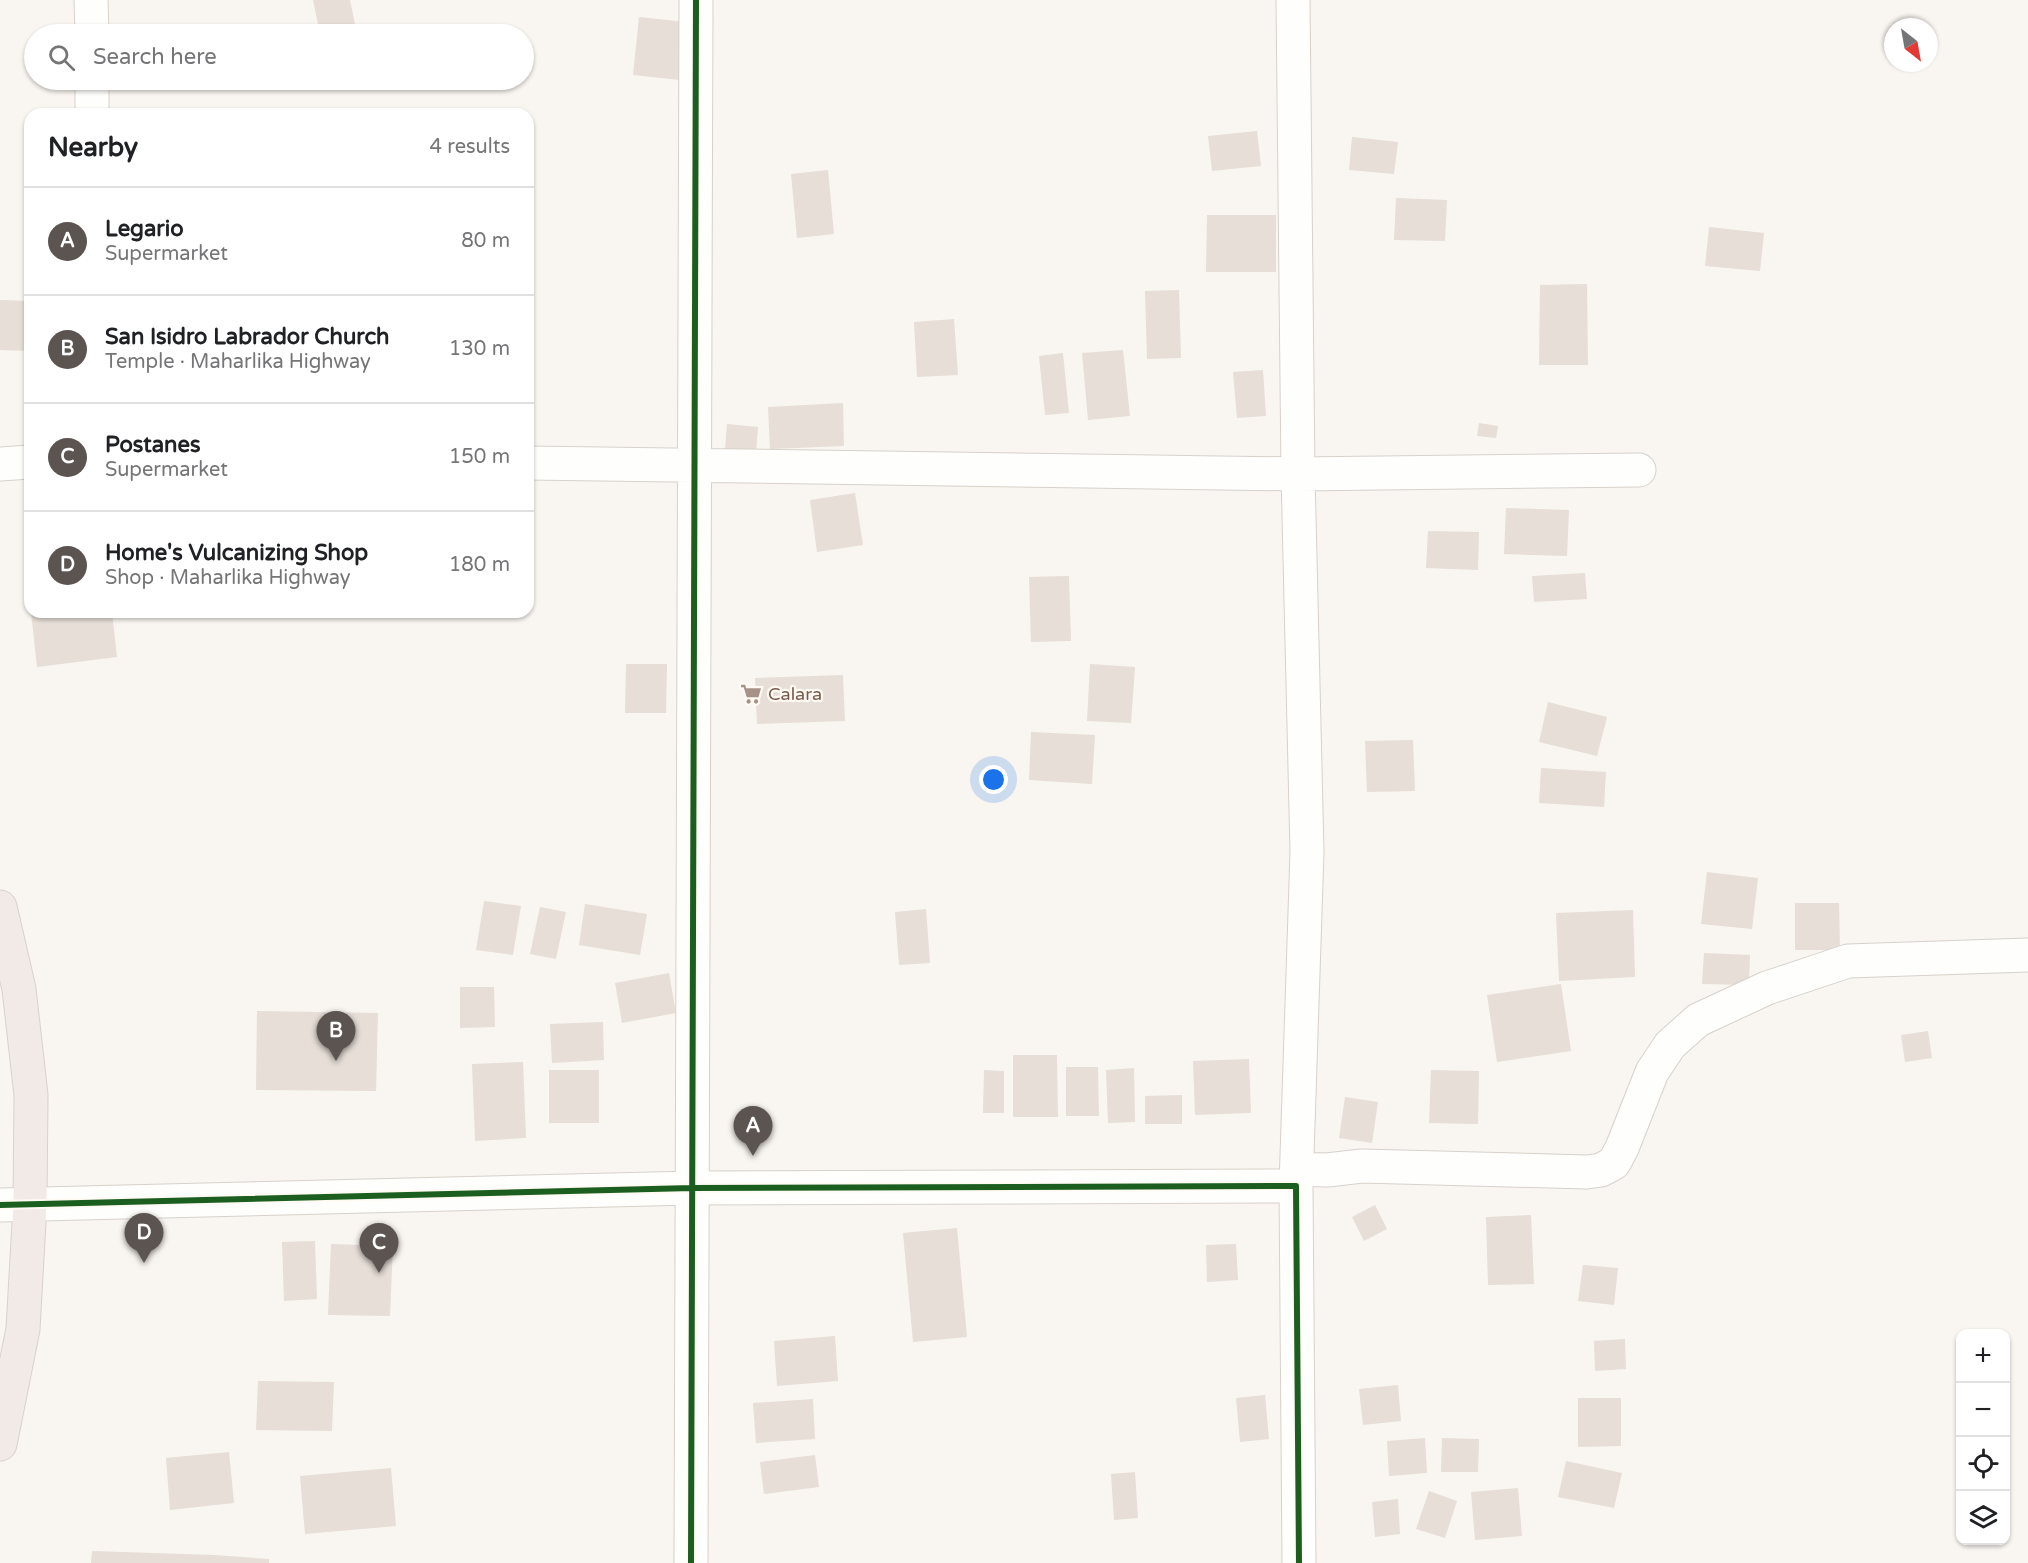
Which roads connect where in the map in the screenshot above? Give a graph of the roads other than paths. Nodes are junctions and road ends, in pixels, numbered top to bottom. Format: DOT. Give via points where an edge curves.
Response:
graph roads {
  1 [pos="91,0"];
  2 [pos="696,0"];
  3 [pos="1293,0"];
  4 [pos="92,24"];
  5 [pos="92,90"];
  6 [pos="92,108"];
  7 [pos="24,462"];
  8 [pos="534,463"];
  9 [pos="0,464"];
  10 [pos="693,465"];
  11 [pos="1639,470"];
  12 [pos="1298,474"];
  13 [pos="0,907"];
  14 [pos="2028,955"];
  15 [pos="1297,1178"];
  16 [pos="692,1188"];
  17 [pos="15,1205"];
  18 [pos="0,1444"];
  19 [pos="691,1563"];
  20 [pos="1299,1563"];
  1 -- 4 [label="street"];
  2 -- 10 [label="street"];
  3 -- 12 [label="street"];
  5 -- 6 [label="street"];
  7 -- 9 [label="street"];
  8 -- 10 [label="street"];
  10 -- 12 [label="street"];
  10 -- 16 [label="street"];
  11 -- 12 [label="street"];
  12 -- 15 [label="street" via="1307,852"];
  13 -- 17 [label="highway" via="19,989 30,1095"];
  14 -- 15 [label="street" via="1848,960 1767,988 1698,1020 1670,1045 1658,1063 1622,1149 1614,1162 1601,1170 1362,1166"];
  15 -- 16 [label="street"];
  15 -- 20 [label="street"];
  16 -- 17 [label="street"];
  16 -- 19 [label="street"];
  17 -- 18 [label="highway" via="23,1329"];
}
